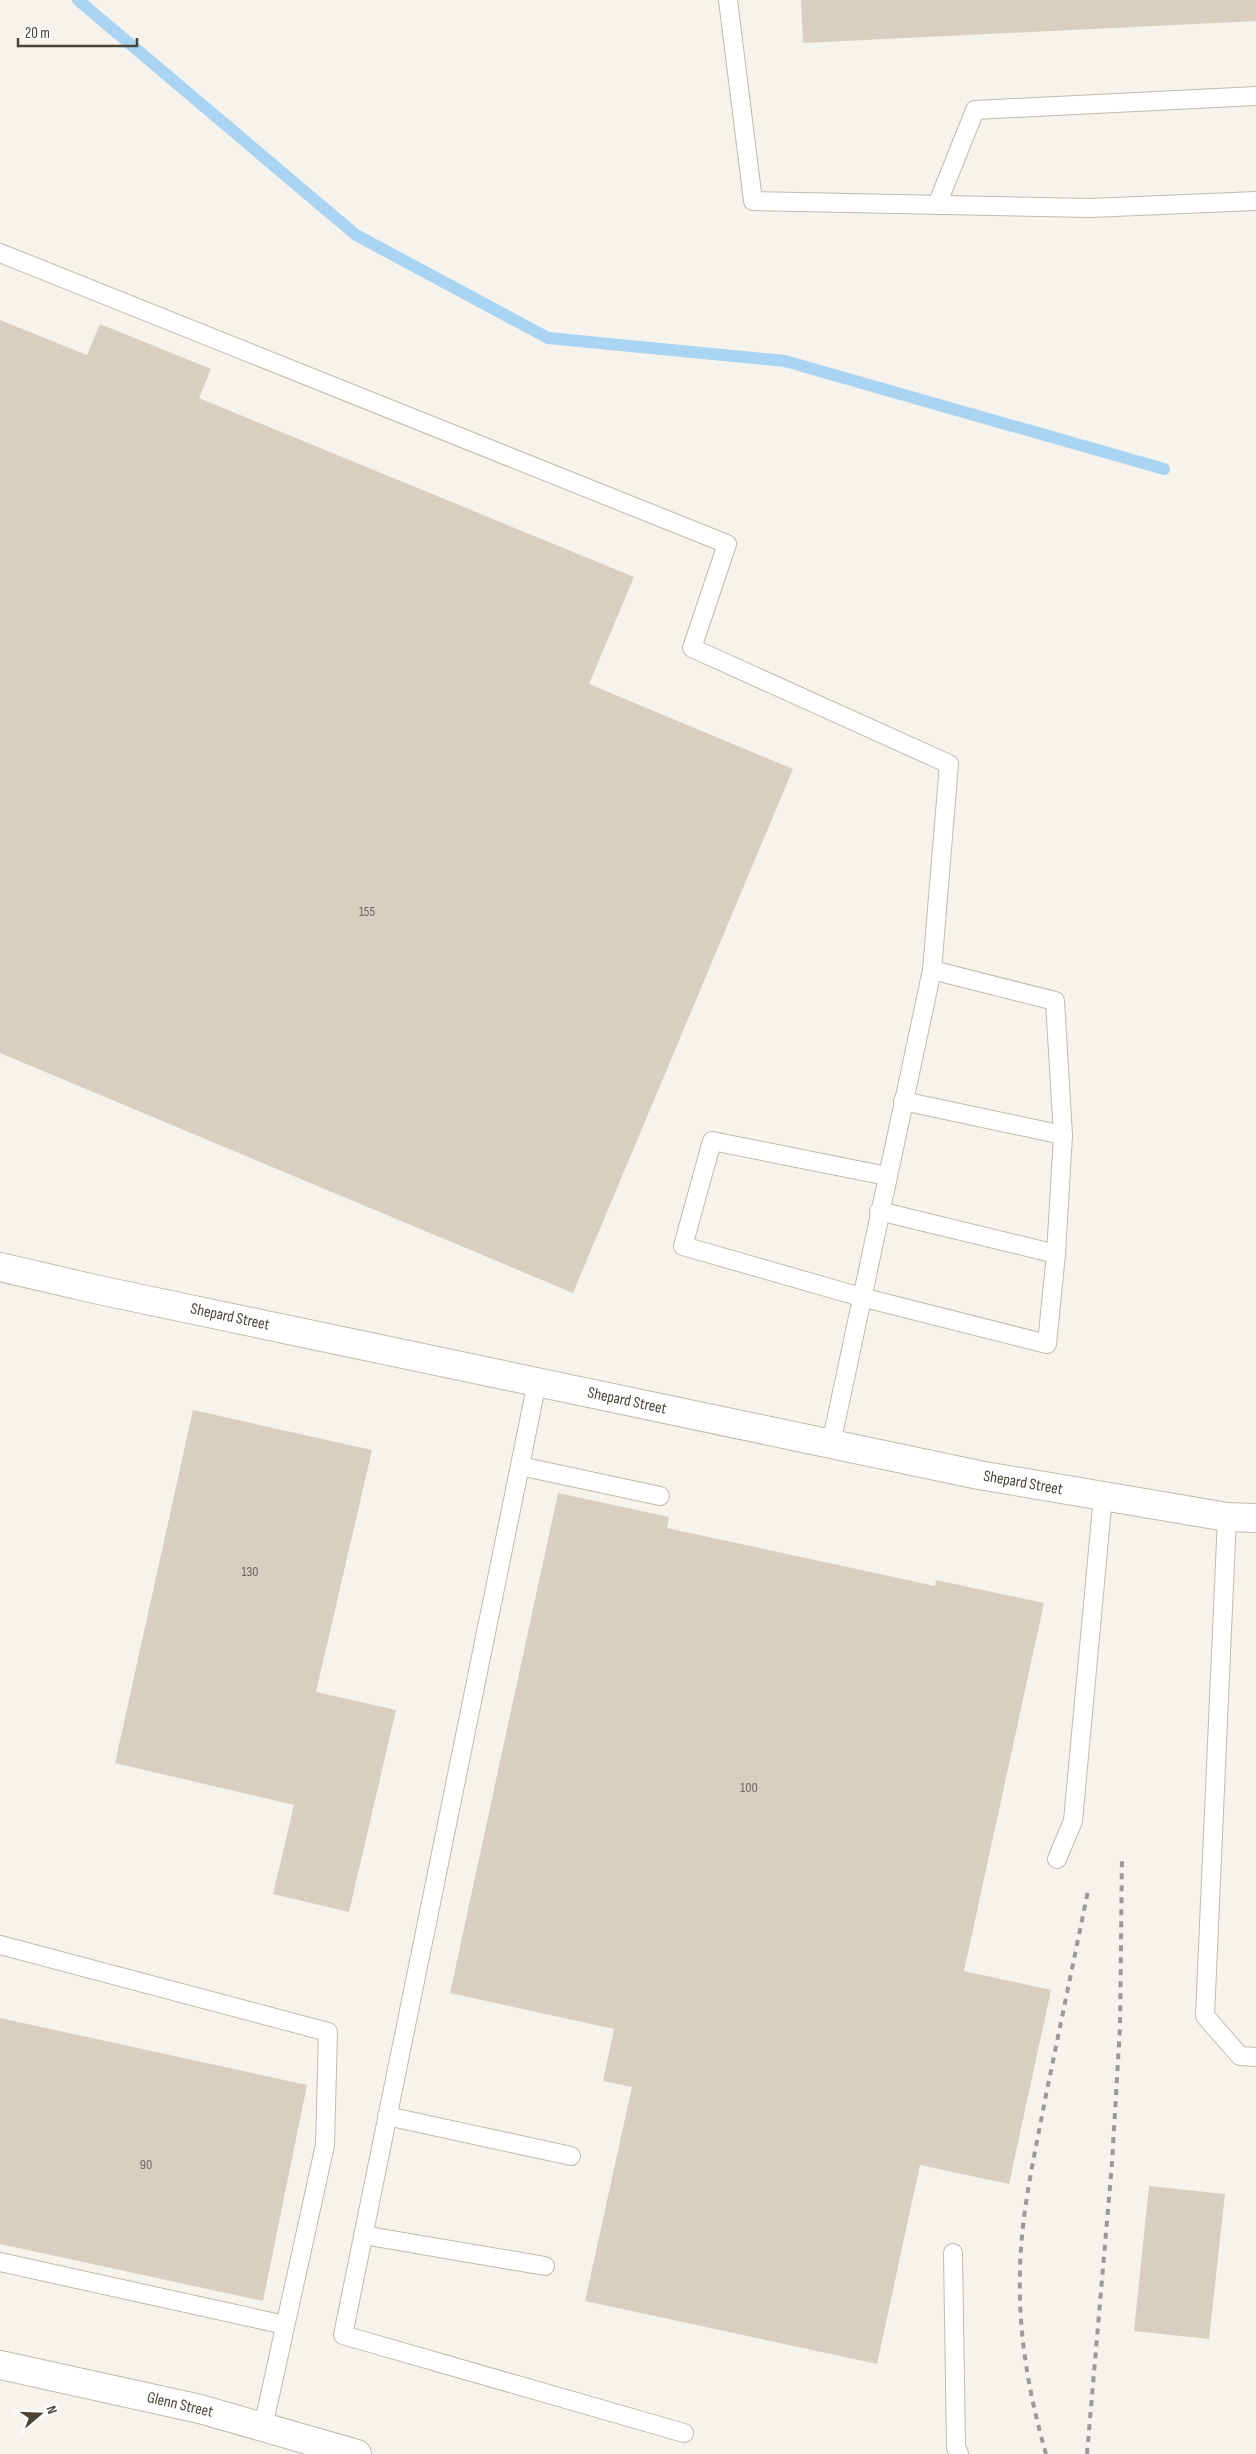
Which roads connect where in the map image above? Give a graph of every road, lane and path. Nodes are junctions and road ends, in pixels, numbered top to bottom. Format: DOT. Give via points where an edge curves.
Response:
graph roads {
  1 [pos="728,0"];
  2 [pos="1256,96"];
  3 [pos="1256,201"];
  4 [pos="937,205"];
  5 [pos="0,253"];
  6 [pos="932,970"];
  7 [pos="903,1101"];
  8 [pos="1063,1135"];
  9 [pos="887,1176"];
  10 [pos="879,1212"];
  11 [pos="1056,1254"];
  12 [pos="0,1267"];
  13 [pos="861,1297"];
  14 [pos="537,1382"];
  15 [pos="831,1444"];
  16 [pos="520,1466"];
  17 [pos="660,1496"];
  18 [pos="1102,1496"];
  19 [pos="1227,1517"];
  20 [pos="1256,1518"];
  21 [pos="1057,1859"];
  22 [pos="0,1945"];
  23 [pos="1256,2057"];
  24 [pos="387,2116"];
  25 [pos="571,2156"];
  26 [pos="363,2235"];
  27 [pos="953,2253"];
  28 [pos="0,2262"];
  29 [pos="545,2266"];
  30 [pos="285,2325"];
  31 [pos="0,2365"];
  32 [pos="263,2427"];
  33 [pos="684,2433"];
  34 [pos="357,2454"];
  35 [pos="959,2454"];
  1 -- 4 [label="lane" via="752,201"];
  2 -- 4 [label="lane" via="975,110"];
  3 -- 4 [label="lane" via="1090,208"];
  5 -- 6 [label="lane" via="727,544 692,648 949,764"];
  6 -- 7 [label="lane"];
  6 -- 8 [label="lane" via="1055,1001"];
  7 -- 8 [label="lane"];
  7 -- 9 [label="lane"];
  8 -- 11 [label="lane"];
  9 -- 10 [label="lane"];
  9 -- 13 [label="lane" via="712,1141 683,1246"];
  10 -- 11 [label="lane"];
  10 -- 13 [label="lane"];
  11 -- 13 [label="lane" via="1047,1344"];
  12 -- 14 [label="street, Shepard Street"];
  13 -- 15 [label="lane"];
  14 -- 15 [label="street, Shepard Street"];
  14 -- 16 [label="lane"];
  15 -- 18 [label="street, Shepard Street" via="978,1475"];
  16 -- 17 [label="lane"];
  16 -- 24 [label="lane"];
  18 -- 19 [label="street, Shepard Street"];
  18 -- 21 [label="lane" via="1073,1821"];
  19 -- 20 [label="street, Shepard Street"];
  19 -- 23 [label="lane" via="1205,2016 1240,2056"];
  22 -- 30 [label="lane" via="328,2032 326,2145"];
  24 -- 25 [label="lane"];
  24 -- 26 [label="lane"];
  26 -- 29 [label="lane"];
  26 -- 33 [label="lane" via="343,2335"];
  27 -- 35 [label="lane" via="956,2447"];
  28 -- 30 [label="lane"];
  30 -- 32 [label="lane"];
  31 -- 32 [label="street, Glenn Street" via="200,2409"];
  32 -- 34 [label="street, Glenn Street"];
}
